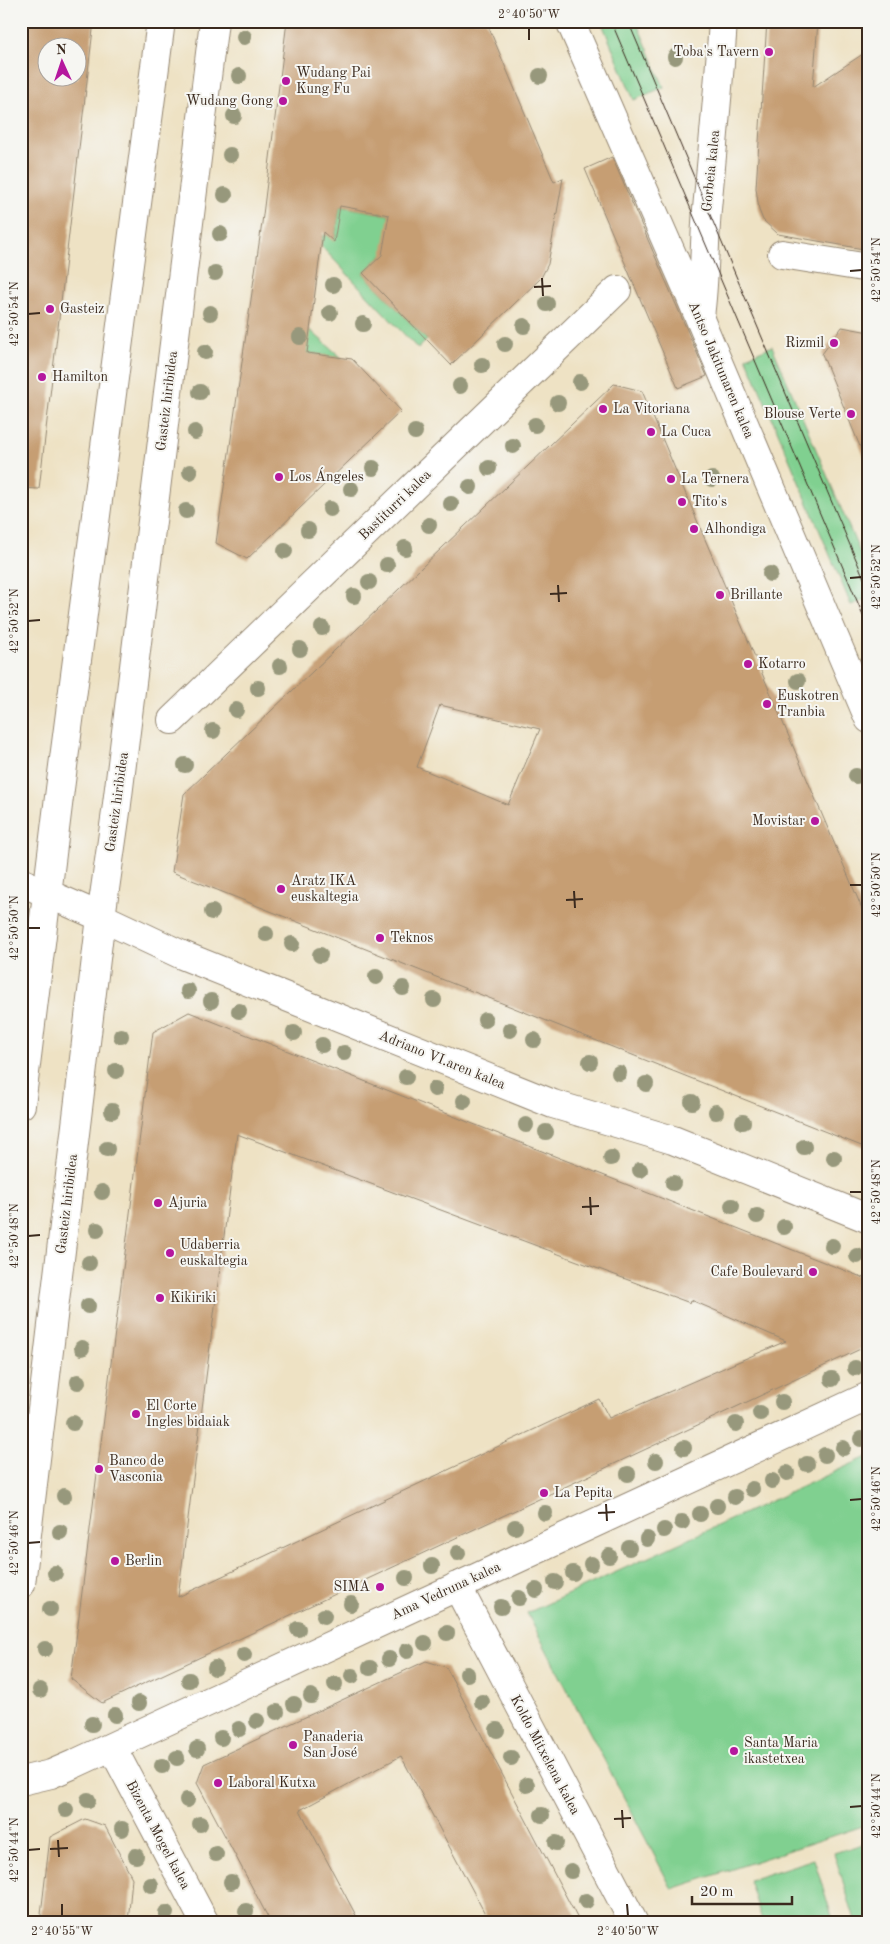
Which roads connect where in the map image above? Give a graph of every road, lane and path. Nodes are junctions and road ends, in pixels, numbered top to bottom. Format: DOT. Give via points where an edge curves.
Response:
graph roads {
  1 [pos="161,21"];
  2 [pos="214,21"];
  3 [pos="570,21"];
  4 [pos="723,21"];
  5 [pos="782,254"];
  6 [pos="869,268"];
  7 [pos="617,290"];
  8 [pos="699,321"];
  9 [pos="869,719"];
  10 [pos="172,720"];
  11 [pos="21,882"];
  12 [pos="47,893"];
  13 [pos="101,917"];
  14 [pos="21,1104"];
  15 [pos="869,1219"];
  16 [pos="869,1396"];
  17 [pos="21,1584"];
  18 [pos="457,1586"];
  19 [pos="112,1747"];
  20 [pos="21,1782"];
  21 [pos="205,1923"];
  22 [pos="634,1923"];
  1 -- 12 [label="main road"];
  2 -- 13 [label="main road, Gasteiz hiribidea"];
  3 -- 8 [label="main road, Antso Jakitunaren kalea"];
  4 -- 8 [label="main road, Gorbeia kalea"];
  5 -- 6 [label="main road"];
  7 -- 10 [label="main road, Bastiturri kalea"];
  8 -- 9 [label="main road, Antso Jakitunaren kalea"];
  11 -- 12 [label="main road, Adriano VI.aren kalea"];
  12 -- 13 [label="main road, Adriano VI.aren kalea"];
  12 -- 14 [label="main road"];
  13 -- 15 [label="main road, Adriano VI.aren kalea" via="182,955 544,1101 673,1140"];
  13 -- 17 [label="main road, Gasteiz hiribidea"];
  16 -- 18 [label="main road, Ama Vedruna kalea"];
  18 -- 19 [label="main road, Ama Vedruna kalea"];
  18 -- 22 [label="main road, Koldo Mitxelena kalea"];
  19 -- 20 [label="main road, Ama Vedruna kalea" via="51,1774"];
  19 -- 21 [label="main road, Bizenta Mogel kalea"];
}
